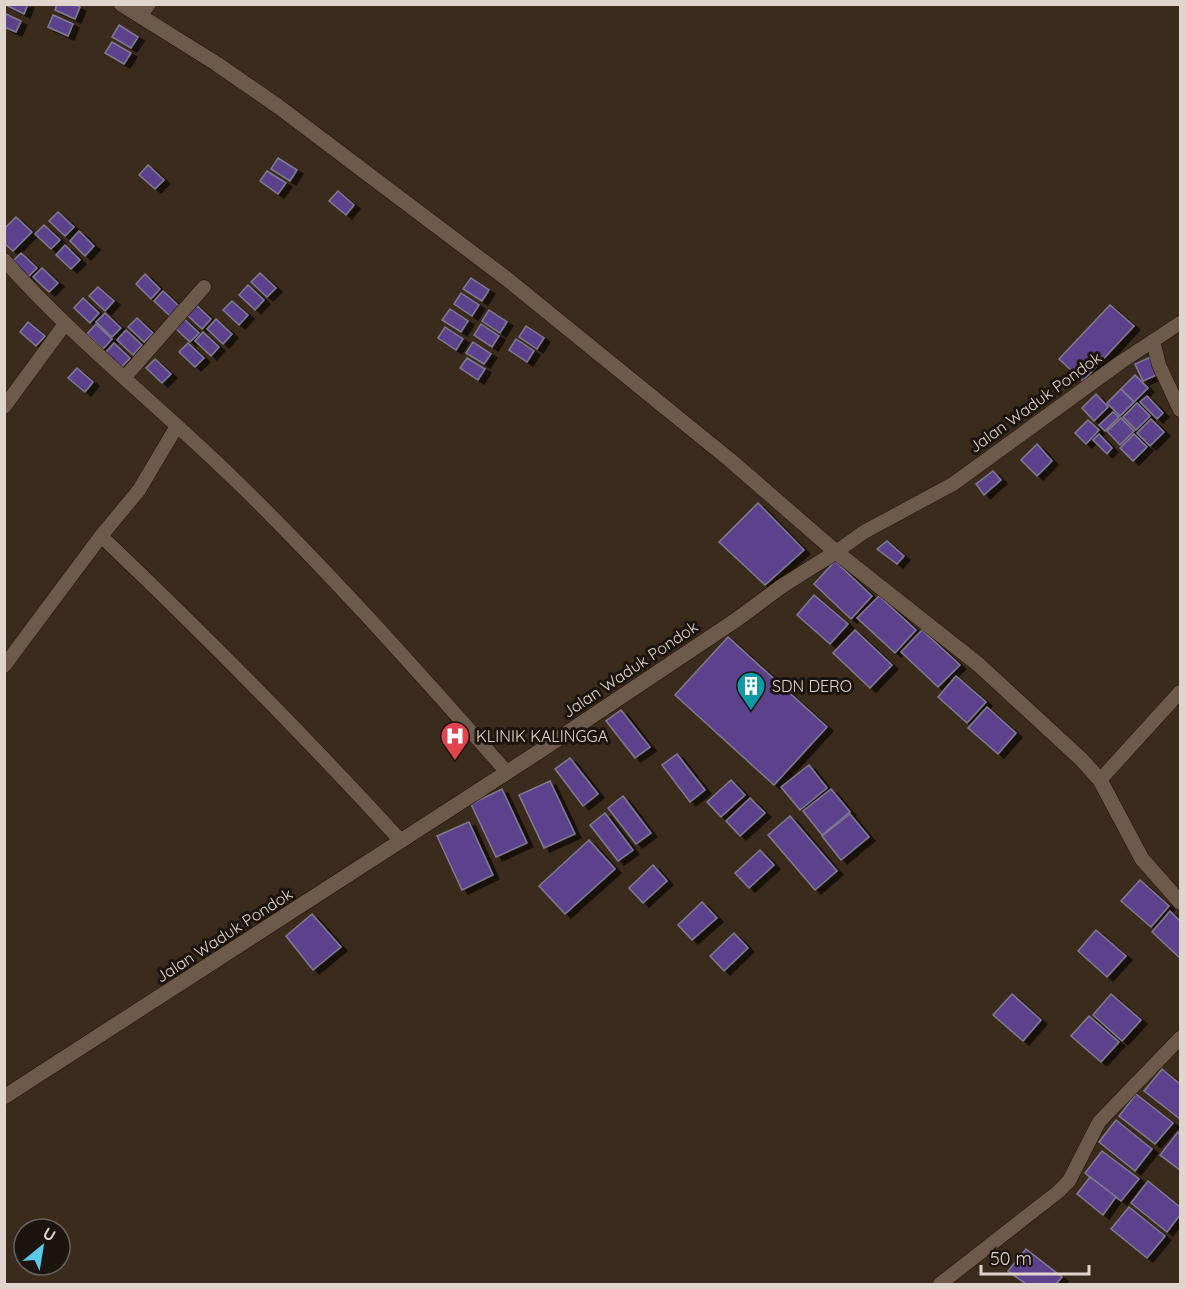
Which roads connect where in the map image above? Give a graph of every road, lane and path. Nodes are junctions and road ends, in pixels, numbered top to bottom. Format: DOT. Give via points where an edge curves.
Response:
graph roads {
  1 [pos="121,4"];
  2 [pos="145,10"];
  3 [pos="4,260"];
  4 [pos="204,287"];
  5 [pos="1180,322"];
  6 [pos="65,324"];
  7 [pos="1153,341"];
  8 [pos="124,377"];
  9 [pos="4,407"];
  10 [pos="1180,410"];
  11 [pos="177,426"];
  12 [pos="101,536"];
  13 [pos="836,552"];
  14 [pos="4,666"];
  15 [pos="1180,692"];
  16 [pos="506,771"];
  17 [pos="1100,780"];
  18 [pos="401,841"];
  19 [pos="1180,902"];
  20 [pos="1180,1038"];
  21 [pos="4,1097"];
  22 [pos="957,1279"];
  23 [pos="940,1284"];
  1 -- 2 [label="street"];
  2 -- 13 [label="street" via="507,279 730,460"];
  3 -- 6 [label="street"];
  4 -- 8 [label="street"];
  5 -- 7 [label="street, Jalan Waduk Pondok"];
  6 -- 8 [label="street"];
  6 -- 9 [label="street"];
  7 -- 10 [label="street" via="1159,365"];
  7 -- 13 [label="street, Jalan Waduk Pondok" via="953,484 864,532"];
  8 -- 11 [label="street"];
  11 -- 12 [label="street" via="139,490"];
  11 -- 16 [label="street" via="311,557"];
  12 -- 14 [label="street"];
  12 -- 18 [label="street" via="337,771"];
  13 -- 16 [label="street, Jalan Waduk Pondok"];
  13 -- 17 [label="street" via="979,665"];
  15 -- 17 [label="street"];
  16 -- 18 [label="street, Jalan Waduk Pondok"];
  17 -- 19 [label="street" via="1142,858"];
  18 -- 21 [label="street, Jalan Waduk Pondok"];
  20 -- 22 [label="street" via="1100,1122 1069,1181 1059,1192"];
  22 -- 23 [label="street"];
}
